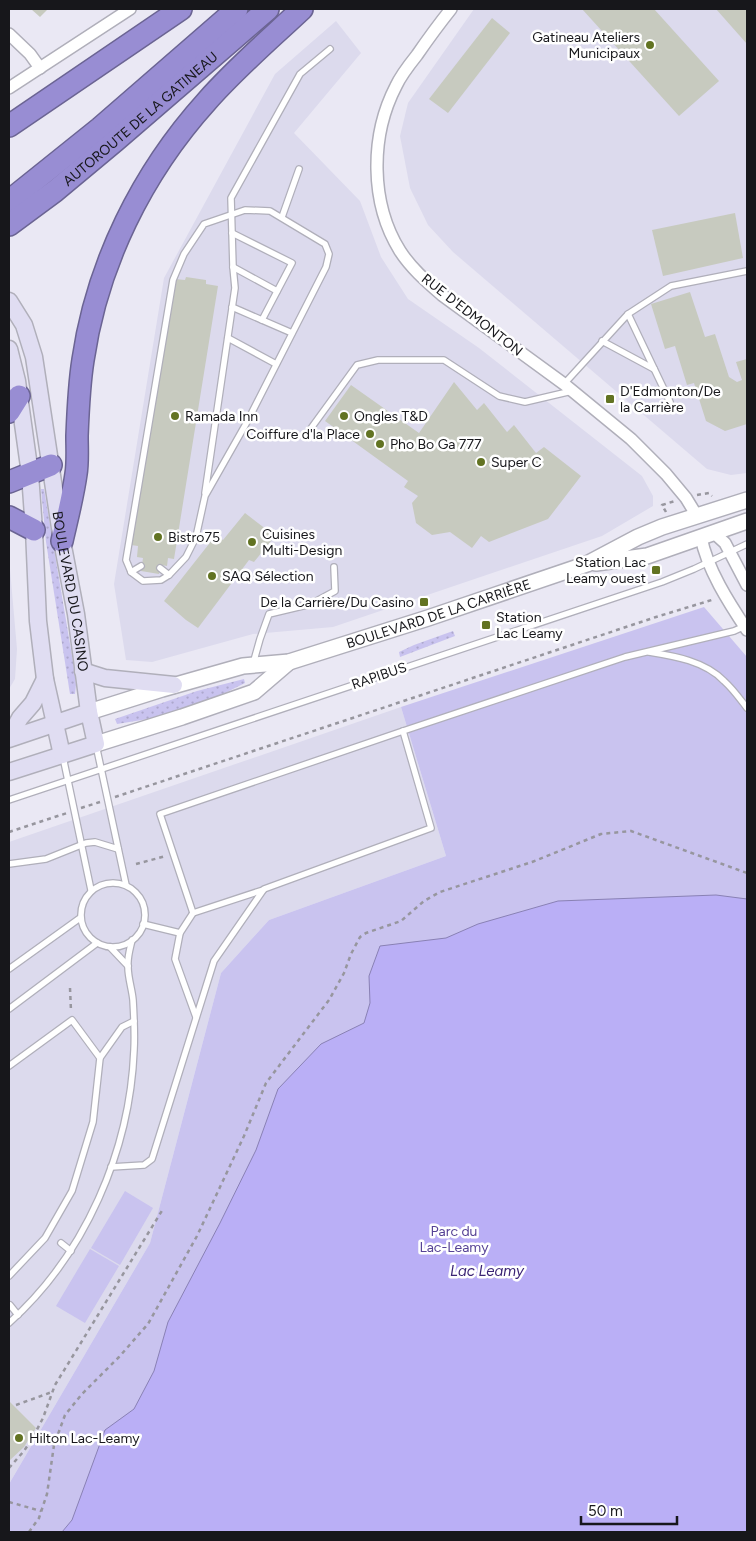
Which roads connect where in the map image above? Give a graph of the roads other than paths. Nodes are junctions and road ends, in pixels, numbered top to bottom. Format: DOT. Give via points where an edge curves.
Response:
graph roads {
  1 [pos="130,9"];
  2 [pos="180,9"];
  3 [pos="237,9"];
  4 [pos="268,9"];
  5 [pos="302,9"];
  6 [pos="451,9"];
  7 [pos="9,34"];
  8 [pos="330,49"];
  9 [pos="40,68"];
  10 [pos="9,88"];
  11 [pos="9,126"];
  12 [pos="299,168"];
  13 [pos="9,201"];
  14 [pos="232,214"];
  15 [pos="282,217"];
  16 [pos="9,226"];
  17 [pos="232,234"];
  18 [pos="233,267"];
  19 [pos="747,271"];
  20 [pos="277,292"];
  21 [pos="9,301"];
  22 [pos="232,307"];
  23 [pos="628,314"];
  24 [pos="262,320"];
  25 [pos="292,333"];
  26 [pos="228,338"];
  27 [pos="602,341"];
  28 [pos="9,348"];
  29 [pos="276,364"];
  30 [pos="654,369"];
  31 [pos="568,387"];
  32 [pos="670,402"];
  33 [pos="14,404"];
  34 [pos="309,431"];
  35 [pos="51,465"];
  36 [pos="30,474"];
  37 [pos="9,482"];
  38 [pos="205,496"];
  39 [pos="747,500"];
  40 [pos="696,516"];
  41 [pos="9,517"];
  42 [pos="747,521"];
  43 [pos="34,530"];
  44 [pos="708,535"];
  45 [pos="62,541"];
  46 [pos="747,544"];
  47 [pos="730,552"];
  48 [pos="709,562"];
  49 [pos="587,564"];
  50 [pos="142,566"];
  51 [pos="334,567"];
  52 [pos="160,568"];
  53 [pos="131,572"];
  54 [pos="169,575"];
  55 [pos="747,585"];
  56 [pos="746,628"];
  57 [pos="647,651"];
  58 [pos="289,662"];
  59 [pos="253,665"];
  60 [pos="83,671"];
  61 [pos="45,679"];
  62 [pos="174,685"];
  63 [pos="747,708"];
  64 [pos="89,712"];
  65 [pos="54,724"];
  66 [pos="403,731"];
  67 [pos="9,738"];
  68 [pos="96,744"];
  69 [pos="62,755"];
  70 [pos="101,769"];
  71 [pos="9,772"];
  72 [pos="68,780"];
  73 [pos="9,800"];
  74 [pos="81,844"];
  75 [pos="118,849"];
  76 [pos="9,864"];
  77 [pos="126,885"];
  78 [pos="91,890"];
  79 [pos="264,890"];
  80 [pos="193,913"];
  81 [pos="80,918"];
  82 [pos="143,924"];
  83 [pos="180,934"];
  84 [pos="132,940"];
  85 [pos="98,943"];
  86 [pos="110,947"];
  87 [pos="128,966"];
  88 [pos="9,969"];
  89 [pos="9,1009"];
  90 [pos="196,1016"];
  91 [pos="134,1021"];
  92 [pos="100,1058"];
  93 [pos="9,1066"];
  94 [pos="111,1167"];
  95 [pos="61,1243"];
  96 [pos="71,1251"];
  97 [pos="9,1276"];
  98 [pos="10,1305"];
  99 [pos="18,1315"];
  100 [pos="9,1323"];
  1 -- 9 [label="street"];
  2 -- 11 [label="highway"];
  3 -- 13 [label="highway, AUTOROUTE DE LA GATINEAU" via="100,128"];
  4 -- 16 [label="highway, AUTOROUTE DE LA GATINEAU" via="116,141"];
  5 -- 45 [label="highway" via="217,89 189,122 152,173 120,235 102,282 85,346 76,473"];
  6 -- 31 [label="street, RUE D'EDMONTON" via="403,73 384,116 377,165 384,214 401,252 424,279"];
  7 -- 9 [label="street"];
  8 -- 14 [label="lane" via="300,74 231,198"];
  9 -- 10 [label="street"];
  12 -- 15 [label="lane"];
  14 -- 15 [label="lane" via="245,210 270,211"];
  14 -- 17 [label="lane"];
  14 -- 53 [label="lane" via="204,224 184,254 173,280 126,560"];
  15 -- 25 [label="lane" via="324,244 329,254 326,267"];
  17 -- 18 [label="lane"];
  17 -- 20 [label="lane" via="292,263"];
  18 -- 20 [label="lane"];
  18 -- 22 [label="lane" via="235,288"];
  19 -- 23 [label="lane" via="671,286"];
  20 -- 24 [label="lane"];
  21 -- 35 [label="main road, BOULEVARD DU CASINO" via="24,325 33,350"];
  22 -- 24 [label="lane"];
  22 -- 26 [label="lane"];
  23 -- 27 [label="lane"];
  23 -- 30 [label="lane"];
  24 -- 25 [label="lane"];
  25 -- 29 [label="lane"];
  26 -- 29 [label="lane"];
  26 -- 38 [label="lane"];
  27 -- 30 [label="lane"];
  27 -- 31 [label="lane"];
  28 -- 33 [label="main road, BOULEVARD DU CASINO" via="15,370"];
  29 -- 38 [label="lane"];
  30 -- 32 [label="lane"];
  31 -- 34 [label="lane" via="525,402 499,396 444,360 378,360 357,365"];
  31 -- 40 [label="street, RUE D'EDMONTON" via="650,456 678,488"];
  33 -- 36 [label="main road, BOULEVARD DU CASINO"];
  35 -- 36 [label="highway"];
  35 -- 45 [label="main road, BOULEVARD DU CASINO"];
  36 -- 37 [label="highway"];
  36 -- 43 [label="main road, BOULEVARD DU CASINO"];
  38 -- 54 [label="lane" via="196,537 186,557"];
  39 -- 40 [label="street, BOULEVARD DE LA CARRIÈRE"];
  40 -- 44 [label="street"];
  40 -- 49 [label="street, BOULEVARD DE LA CARRIÈRE" via="638,537"];
  41 -- 43 [label="highway"];
  42 -- 44 [label="street, BOULEVARD DE LA CARRIÈRE"];
  43 -- 61 [label="main road, BOULEVARD DU CASINO" via="38,621"];
  44 -- 47 [label="street" via="725,543"];
  44 -- 48 [label="street" via="704,552"];
  44 -- 49 [label="street, BOULEVARD DE LA CARRIÈRE" via="647,556"];
  45 -- 60 [label="main road, BOULEVARD DU CASINO"];
  46 -- 47 [label="lane, RAPIBUS"];
  47 -- 48 [label="lane, RAPIBUS"];
  47 -- 55 [label="street"];
  48 -- 56 [label="street"];
  48 -- 70 [label="lane, RAPIBUS" via="662,582"];
  49 -- 58 [label="street, BOULEVARD DE LA CARRIÈRE"];
  50 -- 53 [label="lane"];
  51 -- 59 [label="lane" via="335,591 311,604 269,614"];
  52 -- 54 [label="lane"];
  53 -- 54 [label="lane" via="144,581 161,580"];
  56 -- 57 [label="lane"];
  57 -- 63 [label="lane" via="677,657 711,670"];
  57 -- 66 [label="lane"];
  58 -- 59 [label="street, BOULEVARD DE LA CARRIÈRE"];
  58 -- 68 [label="street, BOULEVARD DE LA CARRIÈRE" via="254,692"];
  59 -- 62 [label="street, BOULEVARD DE LA CARRIÈRE"];
  60 -- 62 [label="main road" via="104,678"];
  60 -- 64 [label="main road, BOULEVARD DU CASINO"];
  61 -- 65 [label="main road, BOULEVARD DU CASINO"];
  61 -- 67 [label="main road"];
  62 -- 64 [label="street, BOULEVARD DE LA CARRIÈRE"];
  64 -- 65 [label="main road, BOULEVARD DE LA CARRIÈRE"];
  64 -- 68 [label="main road, BOULEVARD DU CASINO"];
  65 -- 67 [label="main road, BOULEVARD DE LA CARRIÈRE"];
  65 -- 69 [label="main road, BOULEVARD DU CASINO"];
  66 -- 79 [label="lane" via="432,828"];
  66 -- 80 [label="lane" via="160,814"];
  68 -- 69 [label="main road, BOULEVARD DE LA CARRIÈRE"];
  68 -- 70 [label="lane, BOULEVARD DU CASINO"];
  69 -- 71 [label="main road, BOULEVARD DE LA CARRIÈRE"];
  69 -- 72 [label="lane, BOULEVARD DU CASINO"];
  70 -- 72 [label="lane, RAPIBUS"];
  70 -- 75 [label="lane, BOULEVARD DU CASINO"];
  72 -- 73 [label="lane, RAPIBUS"];
  72 -- 74 [label="lane, BOULEVARD DU CASINO"];
  74 -- 75 [label="lane" via="95,842"];
  74 -- 76 [label="lane" via="46,859"];
  74 -- 78 [label="lane, BOULEVARD DU CASINO"];
  75 -- 77 [label="lane, BOULEVARD DU CASINO"];
  77 -- 78 [label="lane" via="108,882"];
  77 -- 82 [label="lane" via="140,897 144,906"];
  78 -- 81 [label="lane" via="83,903"];
  79 -- 80 [label="lane"];
  79 -- 90 [label="lane" via="214,961"];
  80 -- 83 [label="lane"];
  81 -- 85 [label="lane" via="86,933"];
  81 -- 88 [label="lane"];
  82 -- 83 [label="lane"];
  82 -- 84 [label="lane"];
  83 -- 90 [label="lane" via="175,959"];
  84 -- 86 [label="lane"];
  84 -- 87 [label="lane"];
  85 -- 86 [label="lane"];
  85 -- 89 [label="lane"];
  86 -- 87 [label="lane"];
  87 -- 91 [label="lane"];
  90 -- 94 [label="lane" via="152,1159 144,1165"];
  91 -- 92 [label="lane" via="122,1027"];
  91 -- 94 [label="lane" via="128,1101"];
  92 -- 93 [label="lane" via="72,1020"];
  92 -- 97 [label="lane" via="93,1122 72,1191 45,1238"];
  94 -- 96 [label="lane"];
  95 -- 96 [label="lane"];
  96 -- 99 [label="lane"];
  98 -- 99 [label="lane"];
  99 -- 100 [label="lane"];
}
